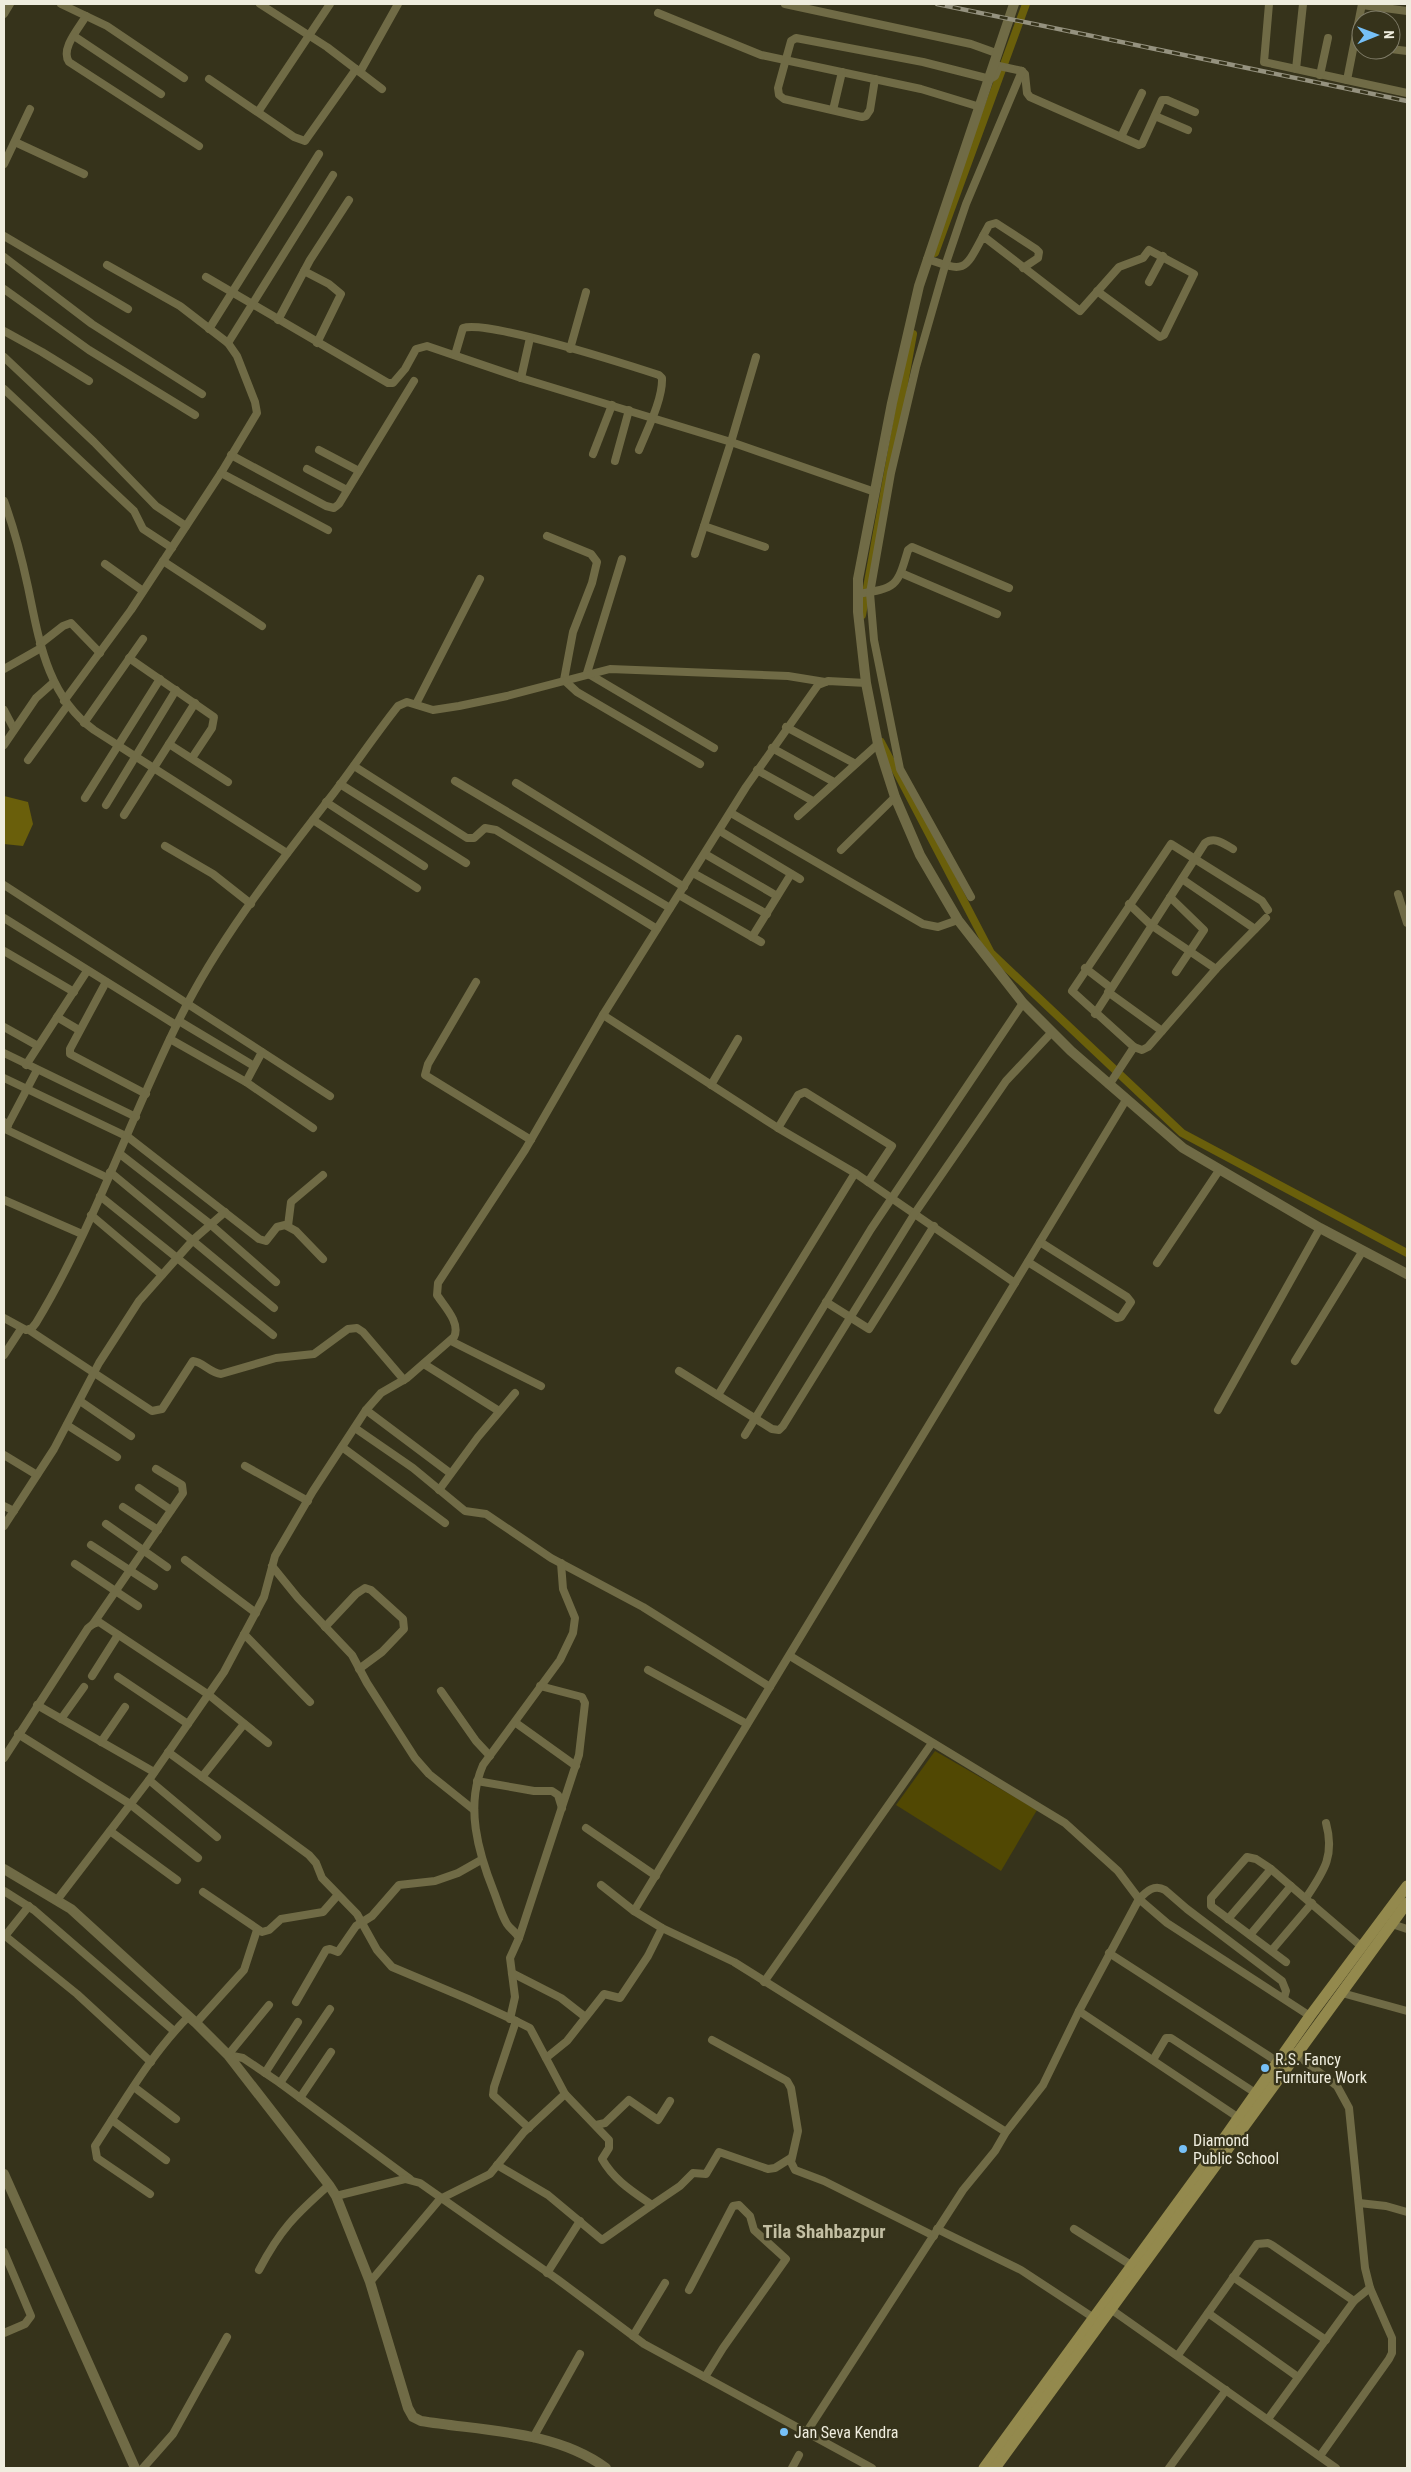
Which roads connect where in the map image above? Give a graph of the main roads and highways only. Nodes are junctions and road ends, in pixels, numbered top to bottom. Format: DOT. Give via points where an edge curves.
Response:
graph roads {
  1 [pos="1407,1886"];
  2 [pos="1407,1903"];
  3 [pos="1292,2052"];
  4 [pos="1098,2321"];
  5 [pos="984,2468"];
  6 [pos="995,2468"];
  1 -- 3 [label="main road" via="1310,2016"];
  2 -- 3 [label="main road" via="1342,1993"];
  3 -- 4 [label="main road" via="1112,2310"];
  3 -- 4 [label="main road" via="1278,2062 1132,2265"];
  4 -- 5 [label="main road"];
  4 -- 6 [label="main road"];
}
